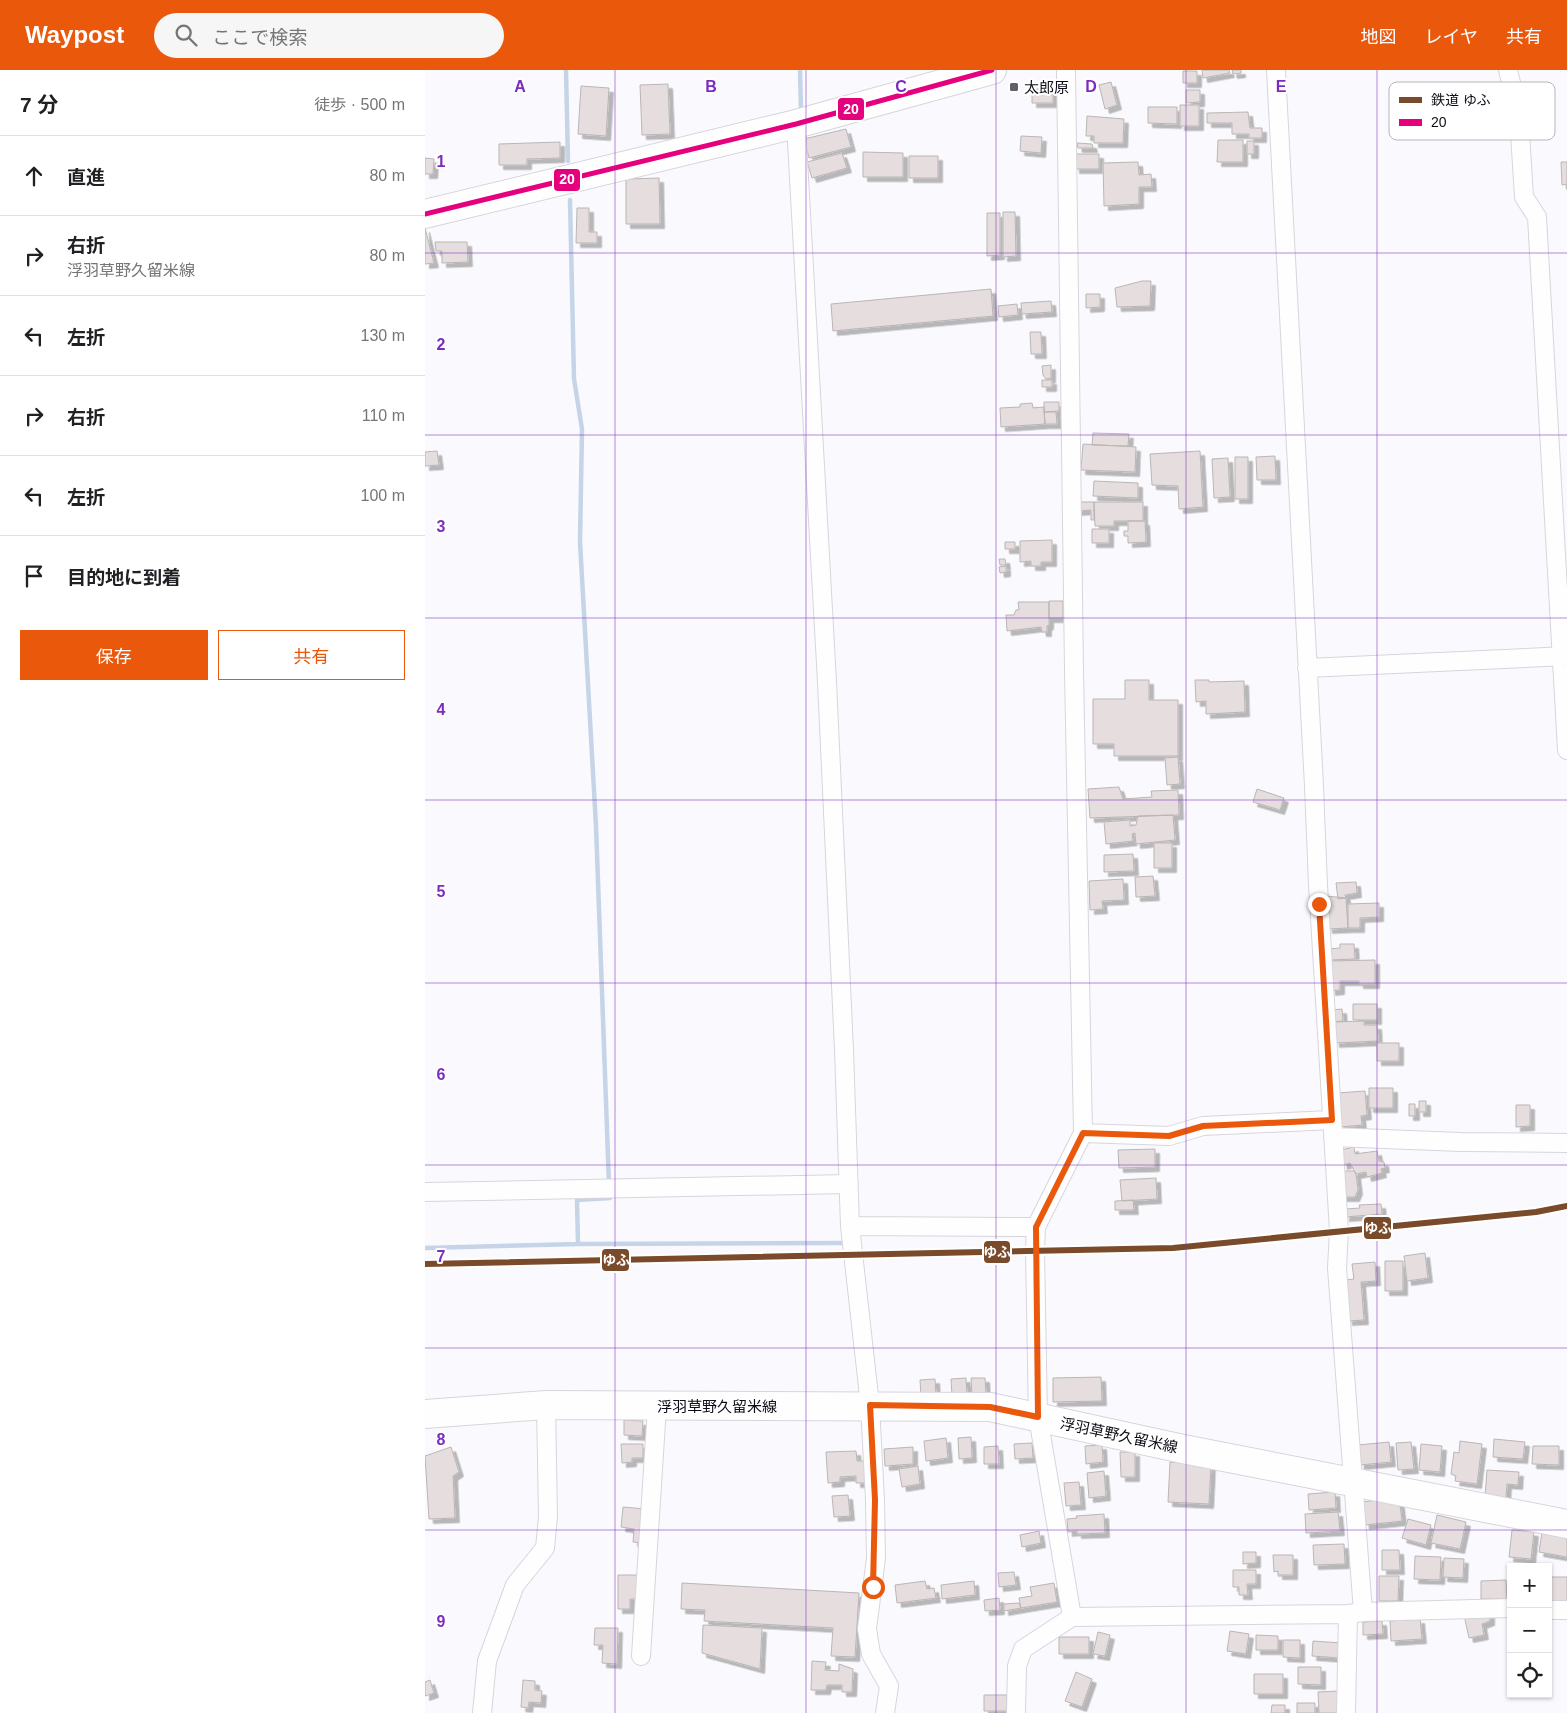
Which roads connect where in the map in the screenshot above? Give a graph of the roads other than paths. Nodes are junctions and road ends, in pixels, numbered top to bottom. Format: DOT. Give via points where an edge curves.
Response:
graph roads {
  1 [pos="992,70"];
  2 [pos="1066,70"];
  3 [pos="1276,70"];
  4 [pos="796,124"];
  5 [pos="1521,140"];
  6 [pos="425,214"];
  7 [pos="1564,656"];
  8 [pos="1307,668"];
  9 [pos="1567,750"];
  10 [pos="1333,1129"];
  11 [pos="1083,1133"];
  12 [pos="1567,1142"];
  13 [pos="849,1184"];
  14 [pos="425,1192"];
  15 [pos="850,1226"];
  16 [pos="1036,1227"];
  17 [pos="546,1405"];
  18 [pos="870,1405"];
  19 [pos="657,1406"];
  20 [pos="425,1414"];
  21 [pos="1038,1417"];
  22 [pos="1352,1482"];
  23 [pos="1567,1524"];
  24 [pos="1507,1608"];
  25 [pos="1552,1610"];
  26 [pos="1567,1610"];
  27 [pos="1355,1613"];
  28 [pos="1072,1617"];
  29 [pos="641,1656"];
  30 [pos="482,1713"];
  31 [pos="885,1713"];
  32 [pos="1016,1713"];
  33 [pos="1345,1713"];
  1 -- 4 [label="main road"];
  2 -- 11 [label="street"];
  3 -- 8 [label="street"];
  4 -- 6 [label="main road"];
  4 -- 13 [label="street" via="827,687"];
  5 -- 7 [label="street" via="1525,197 1537,217"];
  7 -- 8 [label="street"];
  7 -- 9 [label="street"];
  8 -- 10 [label="street"];
  10 -- 11 [label="street" via="1203,1126 1169,1136"];
  10 -- 12 [label="street" via="1461,1142"];
  10 -- 22 [label="street" via="1339,1231 1337,1268"];
  11 -- 16 [label="street"];
  13 -- 14 [label="street"];
  13 -- 15 [label="street"];
  15 -- 16 [label="street"];
  15 -- 18 [label="street"];
  16 -- 21 [label="street"];
  17 -- 19 [label="main road, 浮羽草野久留米線"];
  17 -- 20 [label="main road, 浮羽草野久留米線"];
  17 -- 30 [label="street" via="548,1517 545,1548 515,1585 487,1661"];
  18 -- 19 [label="main road, 浮羽草野久留米線"];
  18 -- 21 [label="main road, 浮羽草野久留米線" via="990,1407"];
  18 -- 31 [label="street" via="876,1558 867,1629 871,1654 889,1686"];
  19 -- 29 [label="street"];
  21 -- 22 [label="main road, 浮羽草野久留米線"];
  21 -- 28 [label="street"];
  22 -- 23 [label="main road, 浮羽草野久留米線"];
  22 -- 27 [label="street"];
  24 -- 27 [label="street"];
  25 -- 26 [label="street"];
  27 -- 28 [label="street"];
  27 -- 33 [label="street"];
  28 -- 32 [label="street" via="1023,1649 1017,1666"];
}
